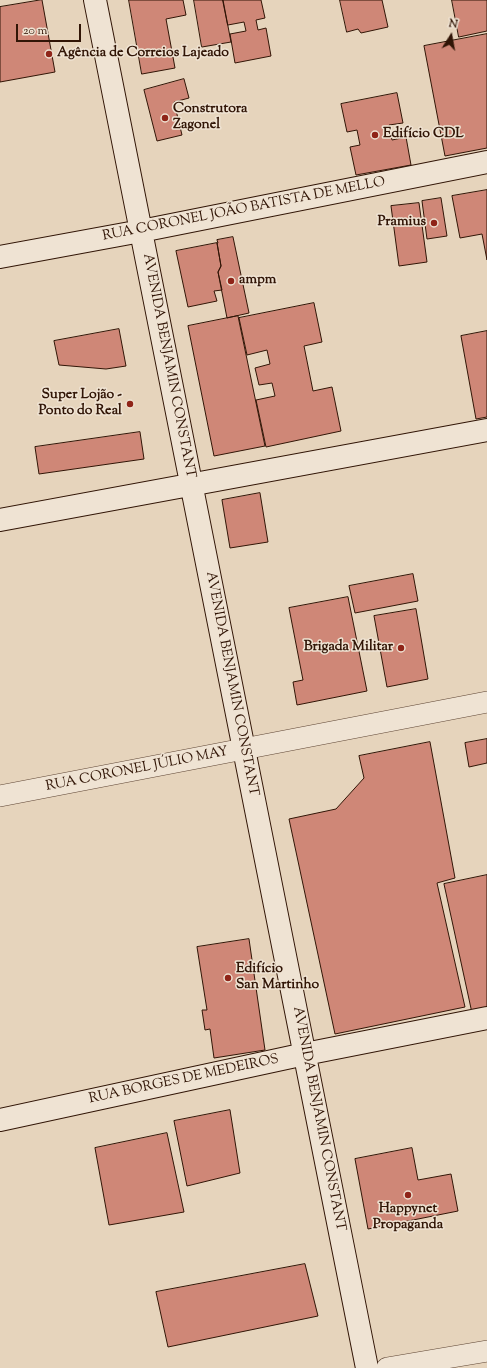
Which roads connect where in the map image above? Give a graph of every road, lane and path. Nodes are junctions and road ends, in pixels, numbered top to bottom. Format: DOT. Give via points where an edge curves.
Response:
graph roads {
  1 [pos="95,0"];
  2 [pos="487,162"];
  3 [pos="141,231"];
  4 [pos="0,256"];
  5 [pos="487,430"];
  6 [pos="192,485"];
  7 [pos="0,520"];
  8 [pos="487,702"];
  9 [pos="244,749"];
  10 [pos="0,796"];
  11 [pos="487,1018"];
  12 [pos="305,1054"];
  13 [pos="0,1120"];
  14 [pos="487,1351"];
  15 [pos="368,1368"];
  16 [pos="387,1368"];
  1 -- 3 [label="main road, AVENIDA BENJAMIN CONSTANT"];
  2 -- 3 [label="main road, RUA CORONEL JOÃO BATISTA DE MELLO"];
  3 -- 4 [label="main road, RUA CORONEL JOÃO BATISTA DE MELLO"];
  3 -- 6 [label="main road, AVENIDA BENJAMIN CONSTANT"];
  5 -- 6 [label="main road"];
  6 -- 7 [label="main road"];
  6 -- 9 [label="main road, AVENIDA BENJAMIN CONSTANT"];
  8 -- 9 [label="street, RUA CORONEL JÚLIO MAY"];
  9 -- 10 [label="street, RUA CORONEL JÚLIO MAY"];
  9 -- 12 [label="main road, AVENIDA BENJAMIN CONSTANT"];
  11 -- 12 [label="main road, RUA BORGES DE MEDEIROS"];
  12 -- 13 [label="main road, RUA BORGES DE MEDEIROS"];
  12 -- 15 [label="main road, AVENIDA BENJAMIN CONSTANT"];
  14 -- 16 [label="street"];
}
